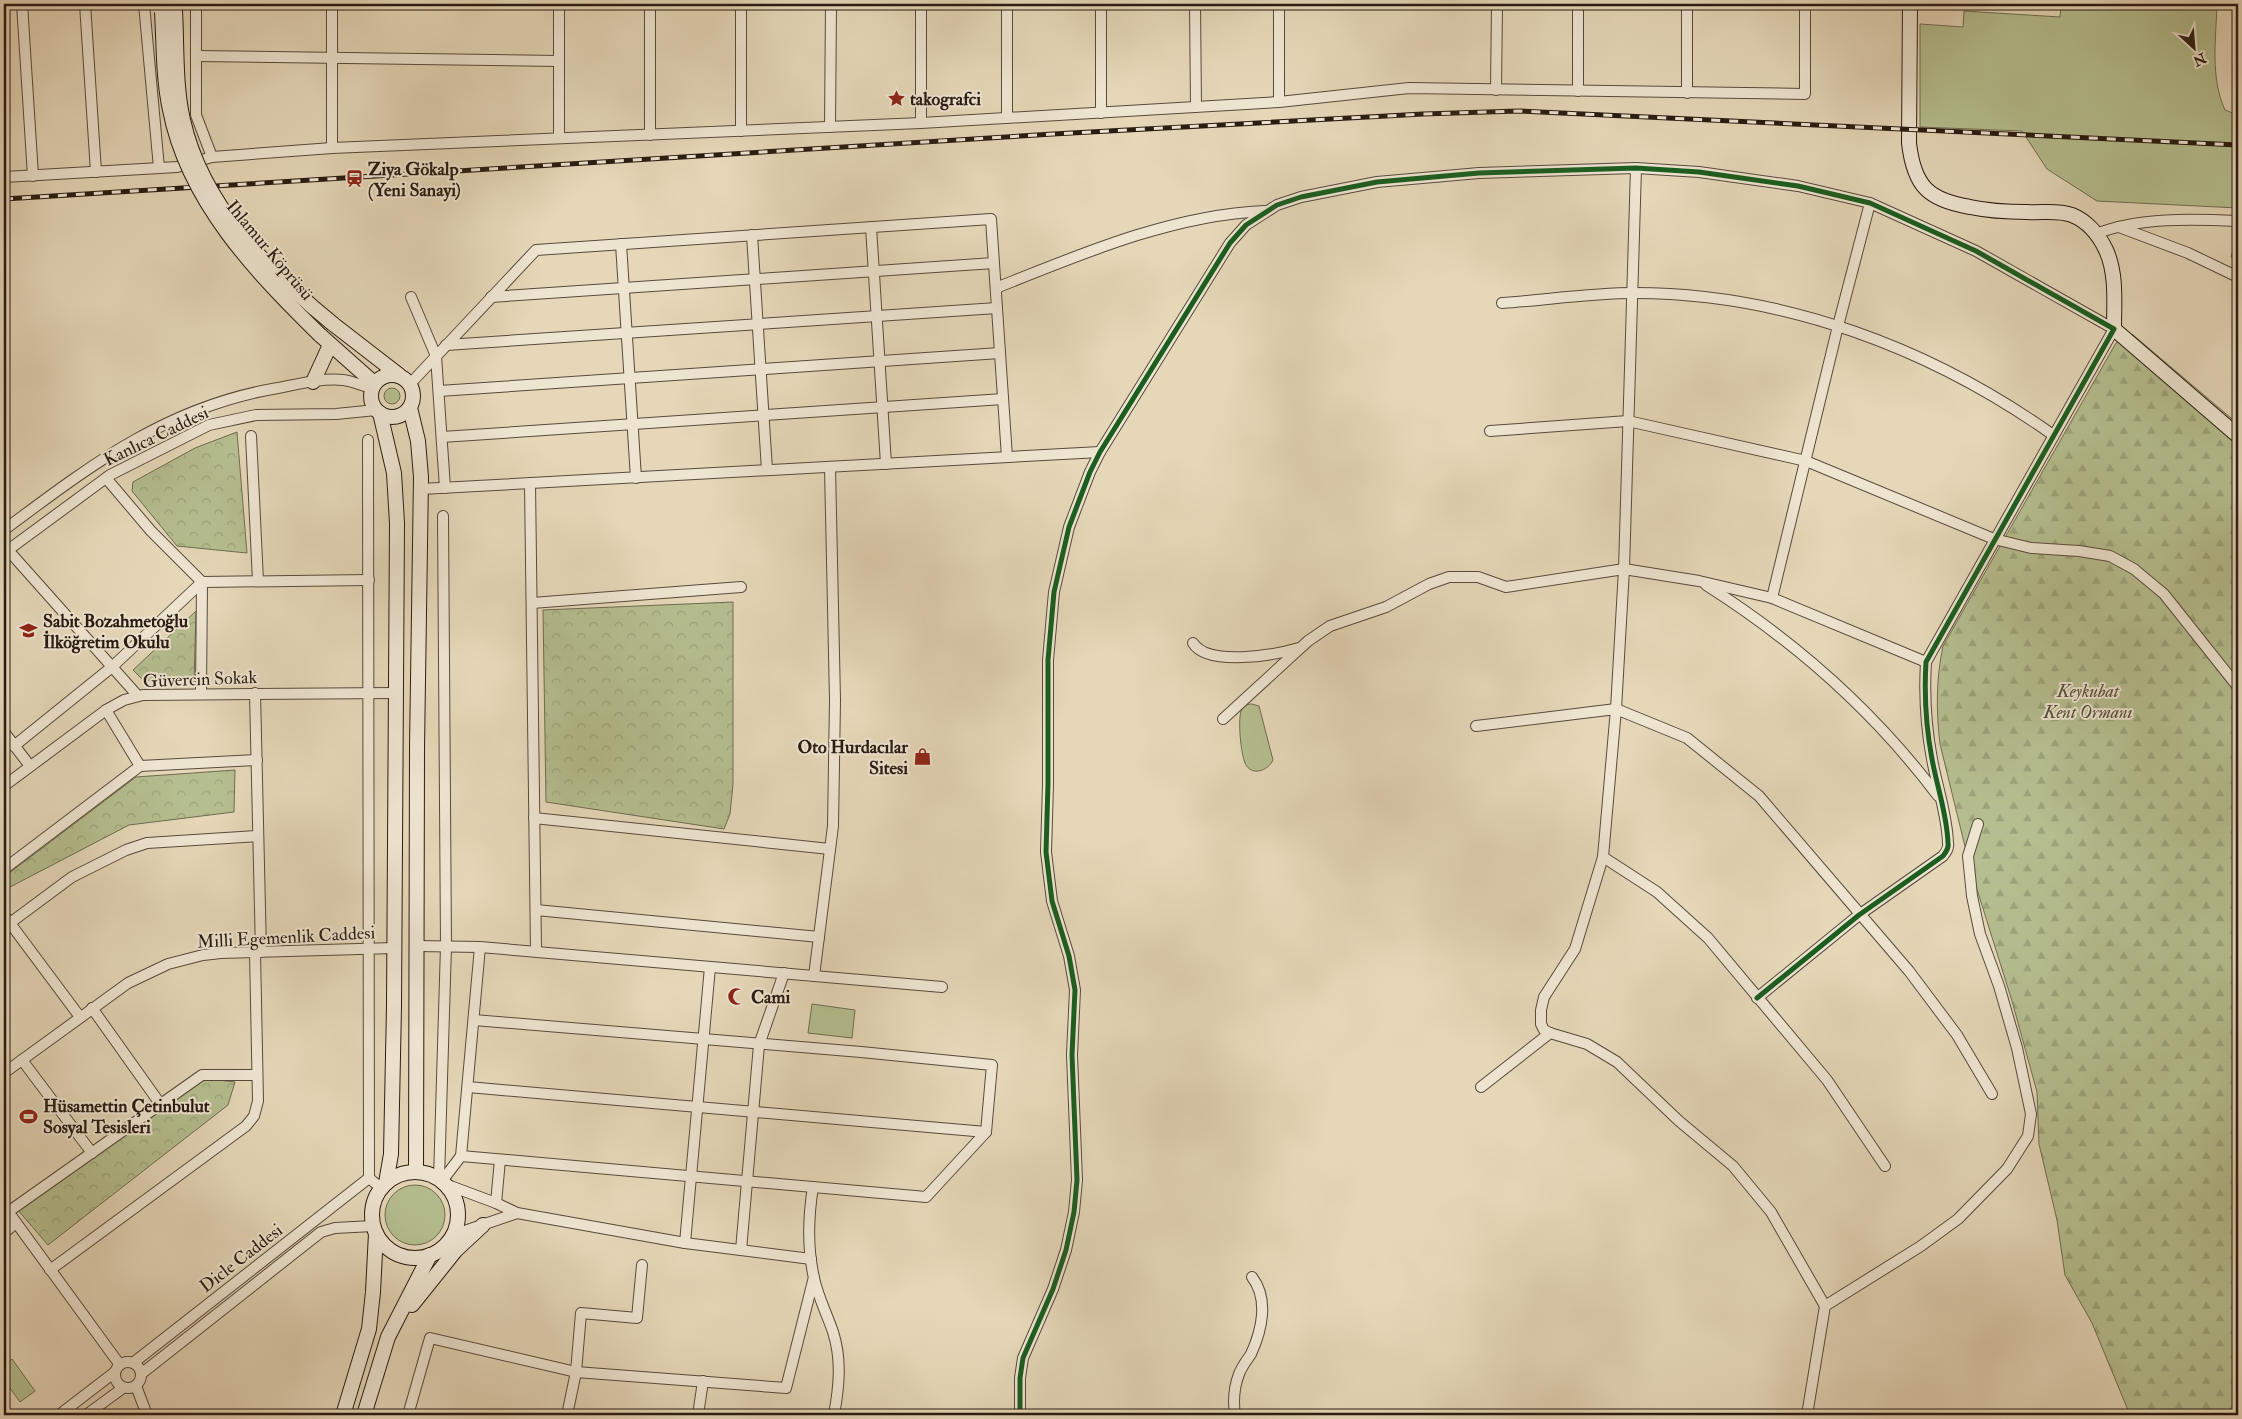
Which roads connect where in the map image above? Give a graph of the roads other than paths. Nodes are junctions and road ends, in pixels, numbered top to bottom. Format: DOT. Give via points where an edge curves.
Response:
graph roads {
  1 [pos="22,4"];
  2 [pos="85,4"];
  3 [pos="144,4"];
  4 [pos="196,4"];
  5 [pos="332,4"];
  6 [pos="559,4"];
  7 [pos="650,4"];
  8 [pos="741,4"];
  9 [pos="831,4"];
  10 [pos="921,4"];
  11 [pos="1007,4"];
  12 [pos="1101,4"];
  13 [pos="1195,4"];
  14 [pos="1280,4"];
  15 [pos="1496,4"];
  16 [pos="1578,4"];
  17 [pos="1687,4"];
  18 [pos="1805,4"];
  19 [pos="1910,4"];
  20 [pos="168,7"];
  21 [pos="196,56"];
  22 [pos="332,58"];
  23 [pos="559,61"];
  24 [pos="1496,90"];
  25 [pos="1578,91"];
  26 [pos="1687,93"];
  27 [pos="1279,102"];
  28 [pos="1196,107"];
  29 [pos="1101,113"];
  30 [pos="1007,118"];
  31 [pos="921,123"];
  32 [pos="830,127"];
  33 [pos="741,131"];
  34 [pos="650,135"];
  35 [pos="559,138"];
  36 [pos="332,148"];
  37 [pos="212,157"];
  38 [pos="160,168"];
  39 [pos="1636,168"];
  40 [pos="96,172"];
  41 [pos="33,176"];
  42 [pos="4,177"];
  43 [pos="1870,203"];
  44 [pos="1266,211"];
  45 [pos="2238,221"];
  46 [pos="2116,226"];
  47 [pos="871,227"];
  48 [pos="2096,234"];
  49 [pos="752,235"];
  50 [pos="620,244"];
  51 [pos="994,264"];
  52 [pos="874,272"];
  53 [pos="2238,277"];
  54 [pos="755,280"];
  55 [pos="623,288"];
  56 [pos="996,288"];
  57 [pos="1633,293"];
  58 [pos="410,297"];
  59 [pos="491,297"];
  60 [pos="1502,303"];
  61 [pos="997,308"];
  62 [pos="877,316"];
  63 [pos="758,324"];
  64 [pos="1838,326"];
  65 [pos="2114,329"];
  66 [pos="626,332"];
  67 [pos="446,345"];
  68 [pos="330,346"];
  69 [pos="1000,353"];
  70 [pos="436,356"];
  71 [pos="880,361"];
  72 [pos="760,369"];
  73 [pos="629,378"];
  74 [pos="405,380"];
  75 [pos="313,382"];
  76 [pos="373,386"];
  77 [pos="439,391"];
  78 [pos="1003,399"];
  79 [pos="883,407"];
  80 [pos="410,408"];
  81 [pos="378,411"];
  82 [pos="763,415"];
  83 [pos="1628,421"];
  84 [pos="632,424"];
  85 [pos="1490,431"];
  86 [pos="251,436"];
  87 [pos="2053,436"];
  88 [pos="2238,436"];
  89 [pos="442,437"];
  90 [pos="368,440"];
  91 [pos="1100,452"];
  92 [pos="1006,457"];
  93 [pos="1806,461"];
  94 [pos="886,464"];
  95 [pos="830,467"];
  96 [pos="767,470"];
  97 [pos="106,478"];
  98 [pos="636,478"];
  99 [pos="530,483"];
  100 [pos="445,488"];
  101 [pos="421,489"];
  102 [pos="442,516"];
  103 [pos="4,530"];
  104 [pos="1994,539"];
  105 [pos="6,552"];
  106 [pos="1624,569"];
  107 [pos="369,580"];
  108 [pos="258,581"];
  109 [pos="1699,581"];
  110 [pos="202,582"];
  111 [pos="741,587"];
  112 [pos="1772,598"];
  113 [pos="532,603"];
  114 [pos="1192,644"];
  115 [pos="1302,647"];
  116 [pos="1926,662"];
  117 [pos="112,667"];
  118 [pos="2238,687"];
  119 [pos="256,693"];
  120 [pos="370,693"];
  121 [pos="396,693"];
  122 [pos="201,694"];
  123 [pos="138,696"];
  124 [pos="1616,709"];
  125 [pos="106,710"];
  126 [pos="1223,719"];
  127 [pos="1476,726"];
  128 [pos="4,732"];
  129 [pos="14,746"];
  130 [pos="257,760"];
  131 [pos="30,766"];
  132 [pos="140,766"];
  133 [pos="4,786"];
  134 [pos="1942,801"];
  135 [pos="534,818"];
  136 [pos="1978,824"];
  137 [pos="258,836"];
  138 [pos="830,849"];
  139 [pos="1603,857"];
  140 [pos="4,869"];
  141 [pos="536,910"];
  142 [pos="1859,915"];
  143 [pos="7,919"];
  144 [pos="819,937"];
  145 [pos="417,946"];
  146 [pos="446,946"];
  147 [pos="480,946"];
  148 [pos="394,948"];
  149 [pos="368,949"];
  150 [pos="258,952"];
  151 [pos="536,952"];
  152 [pos="710,966"];
  153 [pos="784,973"];
  154 [pos="814,976"];
  155 [pos="942,987"];
  156 [pos="1757,998"];
  157 [pos="92,1008"];
  158 [pos="80,1017"];
  159 [pos="474,1020"];
  160 [pos="1550,1033"];
  161 [pos="704,1040"];
  162 [pos="759,1045"];
  163 [pos="22,1060"];
  164 [pos="4,1073"];
  165 [pos="257,1075"];
  166 [pos="468,1087"];
  167 [pos="1481,1087"];
  168 [pos="1992,1094"];
  169 [pos="161,1105"];
  170 [pos="698,1107"];
  171 [pos="753,1112"];
  172 [pos="986,1132"];
  173 [pos="92,1153"];
  174 [pos="461,1156"];
  175 [pos="500,1160"];
  176 [pos="1885,1166"];
  177 [pos="416,1172"];
  178 [pos="691,1176"];
  179 [pos="369,1178"];
  180 [pos="442,1181"];
  181 [pos="747,1181"];
  182 [pos="384,1185"];
  183 [pos="813,1187"];
  184 [pos="496,1203"];
  185 [pos="6,1209"];
  186 [pos="517,1214"];
  187 [pos="16,1223"];
  188 [pos="483,1225"];
  189 [pos="374,1230"];
  190 [pos="4,1233"];
  191 [pos="453,1235"];
  192 [pos="685,1243"];
  193 [pos="740,1250"];
  194 [pos="430,1256"];
  195 [pos="811,1259"];
  196 [pos="642,1265"];
  197 [pos="50,1270"];
  198 [pos="814,1277"];
  199 [pos="1252,1277"];
  200 [pos="1825,1306"];
  201 [pos="388,1337"];
  202 [pos="133,1363"];
  203 [pos="117,1369"];
  204 [pos="576,1372"];
  205 [pos="141,1374"];
  206 [pos="703,1381"];
  207 [pos="136,1386"];
  208 [pos="123,1388"];
  209 [pos="4,1411"];
  210 [pos="7,1415"];
  211 [pos="59,1415"];
  212 [pos="86,1415"];
  213 [pos="147,1415"];
  214 [pos="343,1415"];
  215 [pos="364,1415"];
  216 [pos="408,1415"];
  217 [pos="567,1415"];
  218 [pos="698,1415"];
  219 [pos="834,1415"];
  220 [pos="1020,1415"];
  221 [pos="1235,1415"];
  222 [pos="1807,1415"];
  1 -- 41 [label="street"];
  2 -- 40 [label="street"];
  3 -- 38 [label="street"];
  4 -- 21 [label="street"];
  5 -- 22 [label="street"];
  6 -- 23 [label="street"];
  7 -- 34 [label="street"];
  8 -- 33 [label="street"];
  9 -- 32 [label="street"];
  10 -- 31 [label="street"];
  11 -- 30 [label="street"];
  12 -- 29 [label="street"];
  13 -- 28 [label="street"];
  14 -- 27 [label="street"];
  15 -- 24 [label="street"];
  16 -- 25 [label="street"];
  17 -- 26 [label="street"];
  18 -- 26 [label="street" via="1805,94"];
  19 -- 48 [label="street" via="1909,143 1913,164 1927,190 1946,203 1978,209 2065,213 2081,220"];
  20 -- 68 [label="street, Ihlamur Köprüsü, bridge" via="165,79 170,112 194,178 232,239"];
  20 -- 74 [label="street, Ihlamur Köprüsü, bridge" via="180,105 191,147 204,176 232,222 291,288"];
  21 -- 22 [label="street"];
  21 -- 37 [label="street" via="196,115"];
  22 -- 23 [label="street"];
  22 -- 36 [label="street"];
  23 -- 35 [label="street"];
  24 -- 25 [label="street"];
  24 -- 27 [label="street" via="1409,88"];
  25 -- 26 [label="street"];
  27 -- 28 [label="street"];
  28 -- 29 [label="street"];
  29 -- 30 [label="street"];
  30 -- 31 [label="street"];
  31 -- 32 [label="street"];
  32 -- 33 [label="street"];
  33 -- 34 [label="street"];
  34 -- 35 [label="street"];
  35 -- 36 [label="street"];
  36 -- 37 [label="street"];
  37 -- 38 [label="street"];
  38 -- 40 [label="street"];
  39 -- 43 [label="street" via="1762,179"];
  39 -- 44 [label="street" via="1478,173 1395,180 1301,197"];
  39 -- 57 [label="street"];
  40 -- 41 [label="street"];
  41 -- 42 [label="street"];
  43 -- 64 [label="street"];
  43 -- 65 [label="street" via="1984,256"];
  44 -- 56 [label="street" via="1214,216 1180,224 1078,256"];
  44 -- 91 [label="street" via="1246,225 1230,243"];
  45 -- 46 [label="street" via="2194,219"];
  46 -- 48 [label="street"];
  46 -- 53 [label="street" via="2188,253"];
  47 -- 49 [label="street"];
  47 -- 51 [label="street" via="991,219"];
  47 -- 52 [label="street"];
  48 -- 65 [label="street" via="2111,265"];
  49 -- 50 [label="street"];
  49 -- 54 [label="street"];
  50 -- 55 [label="street"];
  50 -- 59 [label="street" via="536,250"];
  51 -- 52 [label="street"];
  51 -- 56 [label="street"];
  52 -- 54 [label="street"];
  52 -- 62 [label="street"];
  54 -- 55 [label="street"];
  54 -- 63 [label="street"];
  55 -- 59 [label="street"];
  55 -- 66 [label="street"];
  56 -- 61 [label="street"];
  57 -- 60 [label="street"];
  57 -- 64 [label="street" via="1692,296 1751,305"];
  57 -- 83 [label="street"];
  58 -- 70 [label="street"];
  59 -- 67 [label="street"];
  61 -- 62 [label="street"];
  61 -- 69 [label="street"];
  62 -- 63 [label="street"];
  62 -- 71 [label="street"];
  63 -- 66 [label="street"];
  63 -- 72 [label="street"];
  64 -- 87 [label="street" via="1950,372"];
  64 -- 93 [label="street"];
  65 -- 87 [label="street"];
  65 -- 88 [label="street"];
  66 -- 67 [label="street"];
  66 -- 73 [label="street"];
  67 -- 70 [label="street"];
  68 -- 75 [label="street"];
  68 -- 76 [label="street, Ihlamur Köprüsü"];
  69 -- 71 [label="street"];
  69 -- 78 [label="street"];
  70 -- 74 [label="street"];
  70 -- 77 [label="street"];
  71 -- 72 [label="street"];
  71 -- 79 [label="street"];
  72 -- 73 [label="street"];
  72 -- 82 [label="street"];
  73 -- 77 [label="street"];
  73 -- 84 [label="street"];
  74 -- 76 [label="street" via="383,376"];
  74 -- 80 [label="street" via="414,397"];
  75 -- 76 [label="street, Kanlıca Caddesi" via="343,380"];
  75 -- 103 [label="street, Kanlıca Caddesi" via="248,392 167,422 80,473"];
  76 -- 81 [label="street" via="371,400"];
  77 -- 89 [label="street"];
  78 -- 79 [label="street"];
  78 -- 92 [label="street"];
  79 -- 82 [label="street"];
  79 -- 94 [label="street"];
  80 -- 81 [label="street" via="396,417"];
  80 -- 101 [label="street" via="418,441"];
  81 -- 97 [label="street, Kanlıca Caddesi" via="272,413 230,419 198,430"];
  81 -- 121 [label="street" via="390,453 397,506"];
  82 -- 84 [label="street"];
  82 -- 96 [label="street"];
  83 -- 85 [label="street"];
  83 -- 93 [label="street"];
  83 -- 106 [label="street"];
  84 -- 89 [label="street"];
  84 -- 98 [label="street"];
  86 -- 108 [label="street"];
  87 -- 104 [label="street"];
  89 -- 100 [label="street"];
  90 -- 107 [label="street"];
  91 -- 92 [label="street"];
  91 -- 220 [label="street" via="1082,490 1067,536 1051,616 1048,660 1046,852 1052,901 1069,956 1075,990 1072,1055 1076,1196 1060,1271 1023,1358"];
  92 -- 94 [label="street"];
  93 -- 104 [label="street"];
  93 -- 112 [label="street"];
  94 -- 95 [label="street"];
  95 -- 96 [label="street"];
  95 -- 138 [label="street" via="835,700"];
  96 -- 98 [label="street"];
  97 -- 105 [label="street, Kanlıca Caddesi"];
  97 -- 110 [label="street" via="151,532"];
  98 -- 99 [label="street"];
  99 -- 100 [label="street"];
  99 -- 113 [label="street"];
  100 -- 101 [label="street"];
  101 -- 145 [label="street"];
  102 -- 146 [label="street"];
  104 -- 116 [label="street"];
  104 -- 118 [label="street" via="2031,548 2103,554 2127,564 2174,605"];
  105 -- 117 [label="street"];
  106 -- 109 [label="street"];
  106 -- 115 [label="street" via="1506,587 1470,576 1438,580 1386,607 1330,626"];
  106 -- 124 [label="street"];
  107 -- 108 [label="street"];
  107 -- 120 [label="street"];
  108 -- 110 [label="street"];
  109 -- 112 [label="street"];
  109 -- 134 [label="street" via="1772,631 1837,684 1885,732"];
  110 -- 117 [label="street"];
  110 -- 122 [label="street"];
  111 -- 113 [label="street"];
  112 -- 116 [label="street"];
  113 -- 135 [label="street"];
  114 -- 115 [label="street" via="1206,654 1235,657 1266,655"];
  115 -- 126 [label="street"];
  116 -- 134 [label="street" via="1924,688 1928,737"];
  117 -- 123 [label="street"];
  117 -- 129 [label="street"];
  119 -- 120 [label="street, Güvercin Sokak"];
  119 -- 122 [label="street, Güvercin Sokak"];
  119 -- 130 [label="street"];
  120 -- 121 [label="street, Güvercin Sokak"];
  120 -- 149 [label="street"];
  121 -- 148 [label="street"];
  122 -- 123 [label="street, Güvercin Sokak"];
  123 -- 125 [label="street, Güvercin Sokak"];
  124 -- 127 [label="street"];
  124 -- 139 [label="street"];
  124 -- 142 [label="street" via="1687,738 1759,796"];
  125 -- 131 [label="street, Güvercin Sokak"];
  125 -- 132 [label="street"];
  128 -- 129 [label="street"];
  129 -- 131 [label="street"];
  130 -- 132 [label="street"];
  130 -- 137 [label="street"];
  131 -- 133 [label="street, Güvercin Sokak"];
  132 -- 140 [label="street"];
  134 -- 142 [label="street" via="1948,843 1945,854"];
  135 -- 138 [label="street"];
  135 -- 141 [label="street"];
  136 -- 200 [label="street" via="1968,856 1972,896 1980,934 2018,1048 2030,1114 2028,1136 2006,1169 1958,1219"];
  137 -- 143 [label="street" via="148,843 126,850 72,877"];
  137 -- 150 [label="street"];
  138 -- 144 [label="street"];
  139 -- 156 [label="street" via="1640,879 1690,919 1726,957"];
  139 -- 160 [label="street" via="1575,949 1542,1003 1541,1024"];
  141 -- 144 [label="street"];
  141 -- 151 [label="street"];
  142 -- 156 [label="street"];
  142 -- 168 [label="street" via="1909,971 1957,1035"];
  143 -- 158 [label="street"];
  144 -- 154 [label="street"];
  145 -- 146 [label="street"];
  145 -- 177 [label="street"];
  146 -- 147 [label="street"];
  146 -- 180 [label="street"];
  147 -- 151 [label="street"];
  147 -- 159 [label="street"];
  148 -- 149 [label="street, Milli Egemenlik Caddesi"];
  148 -- 182 [label="street" via="391,1154"];
  149 -- 150 [label="street, Milli Egemenlik Caddesi"];
  149 -- 179 [label="street"];
  150 -- 157 [label="street, Milli Egemenlik Caddesi" via="203,956 168,964 128,983"];
  150 -- 165 [label="street"];
  151 -- 152 [label="street"];
  152 -- 153 [label="street"];
  152 -- 161 [label="street"];
  153 -- 154 [label="street"];
  153 -- 162 [label="street"];
  154 -- 155 [label="street"];
  156 -- 176 [label="street" via="1827,1080"];
  157 -- 158 [label="street, Milli Egemenlik Caddesi"];
  157 -- 169 [label="street"];
  158 -- 163 [label="street, Milli Egemenlik Caddesi"];
  159 -- 161 [label="street"];
  159 -- 166 [label="street"];
  160 -- 167 [label="street"];
  160 -- 200 [label="street" via="1587,1044 1613,1059 1733,1166 1771,1212"];
  161 -- 162 [label="street"];
  161 -- 170 [label="street"];
  162 -- 171 [label="street"];
  162 -- 172 [label="street" via="992,1065"];
  163 -- 164 [label="street, Milli Egemenlik Caddesi"];
  163 -- 173 [label="street"];
  165 -- 169 [label="street" via="202,1076"];
  165 -- 197 [label="street" via="257,1106 246,1126"];
  166 -- 170 [label="street"];
  166 -- 174 [label="street"];
  169 -- 173 [label="street"];
  170 -- 171 [label="street"];
  170 -- 178 [label="street"];
  171 -- 172 [label="street"];
  171 -- 181 [label="street"];
  172 -- 183 [label="street" via="926,1197"];
  173 -- 185 [label="street"];
  174 -- 175 [label="street"];
  174 -- 180 [label="street"];
  175 -- 178 [label="street"];
  175 -- 184 [label="street"];
  177 -- 180 [label="street" via="424,1172"];
  177 -- 182 [label="street" via="400,1174"];
  178 -- 181 [label="street"];
  178 -- 192 [label="street"];
  179 -- 182 [label="street"];
  179 -- 202 [label="street, Dicle Caddesi"];
  180 -- 184 [label="street"];
  180 -- 191 [label="street" via="457,1204 458,1220"];
  181 -- 183 [label="street"];
  181 -- 193 [label="street"];
  182 -- 189 [label="street" via="372,1210"];
  183 -- 195 [label="street" via="809,1226"];
  184 -- 186 [label="street"];
  185 -- 187 [label="street"];
  186 -- 188 [label="street"];
  186 -- 192 [label="street"];
  187 -- 190 [label="street"];
  187 -- 197 [label="street"];
  188 -- 191 [label="street"];
  188 -- 201 [label="street" via="428,1282"];
  189 -- 194 [label="street" via="385,1246 398,1255"];
  189 -- 205 [label="street, Dicle Caddesi" via="335,1228 321,1232"];
  189 -- 214 [label="street" via="369,1329"];
  191 -- 194 [label="street" via="444,1247"];
  192 -- 193 [label="street"];
  193 -- 195 [label="street"];
  194 -- 201 [label="street"];
  195 -- 198 [label="street"];
  196 -- 204 [label="street" via="637,1318 581,1313"];
  197 -- 203 [label="street"];
  198 -- 206 [label="street" via="786,1388"];
  198 -- 219 [label="street" via="839,1360"];
  199 -- 221 [label="street" via="1262,1296 1262,1319 1255,1344 1236,1384"];
  200 -- 222 [label="street"];
  201 -- 215 [label="street"];
  202 -- 203 [label="street"];
  202 -- 205 [label="street"];
  203 -- 208 [label="street" via="116,1382"];
  203 -- 211 [label="street"];
  204 -- 206 [label="street"];
  204 -- 216 [label="street" via="430,1338"];
  204 -- 217 [label="street"];
  205 -- 207 [label="street"];
  206 -- 218 [label="street"];
  207 -- 208 [label="street"];
  207 -- 213 [label="street"];
  208 -- 212 [label="street"];
  209 -- 210 [label="street"];
}
